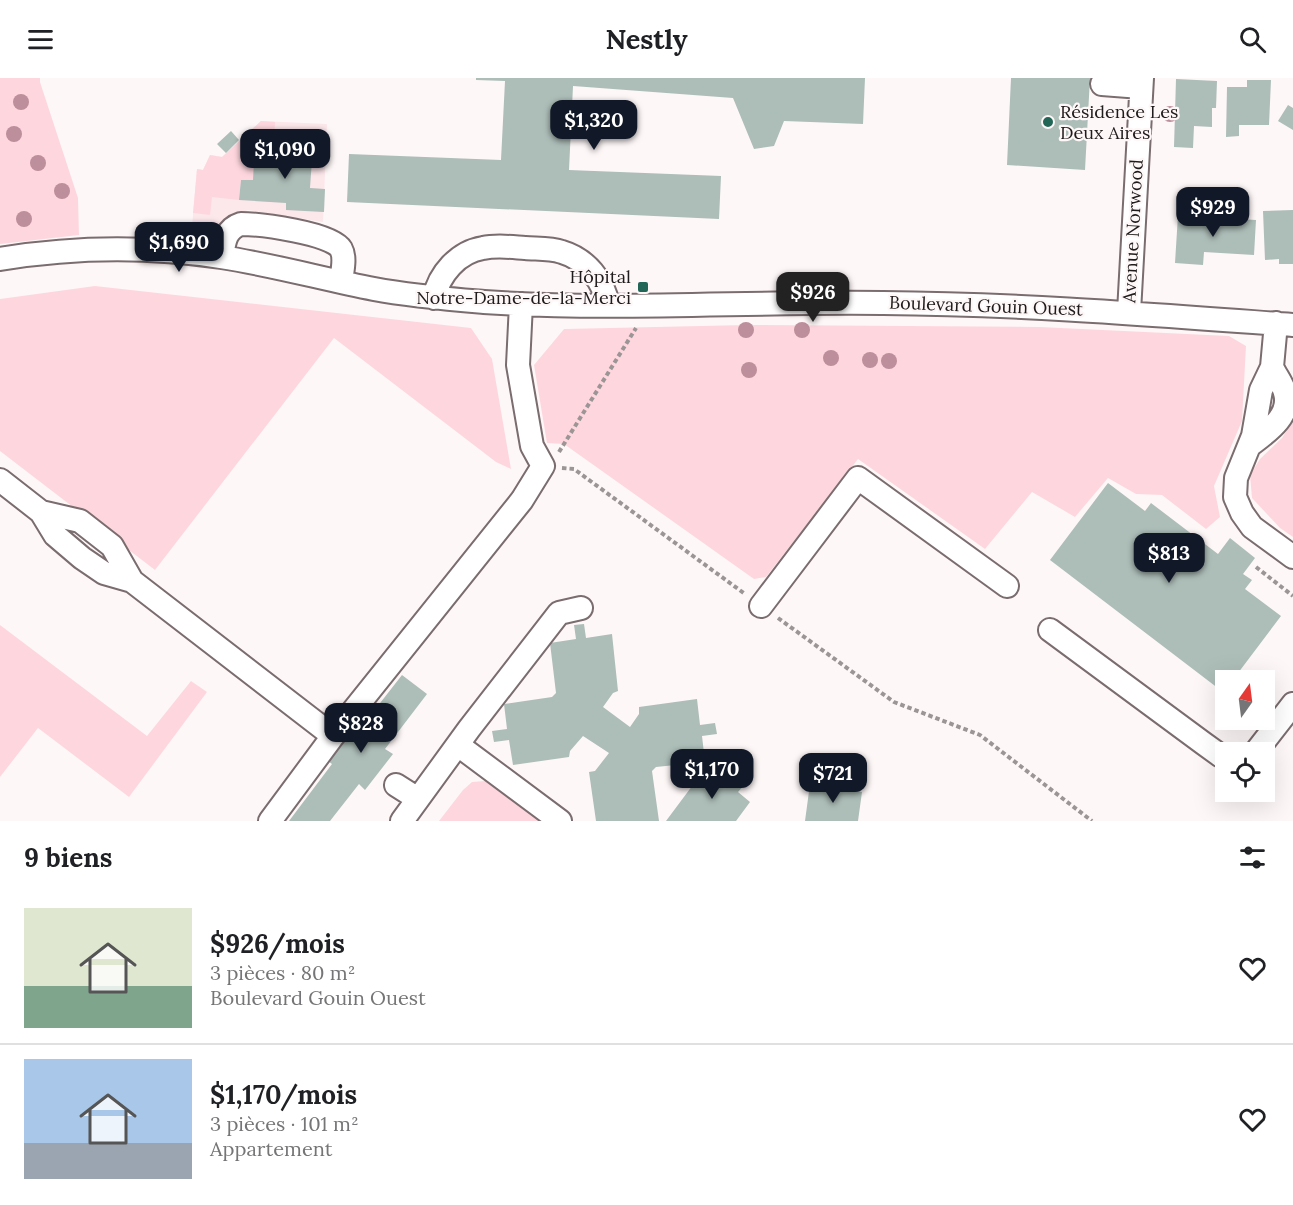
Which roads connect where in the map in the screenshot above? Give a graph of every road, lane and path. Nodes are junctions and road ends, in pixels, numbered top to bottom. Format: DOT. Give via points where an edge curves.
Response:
graph roads {
  1 [pos="1142,82"];
  2 [pos="1102,84"];
  3 [pos="222,257"];
  4 [pos="0,259"];
  5 [pos="341,282"];
  6 [pos="434,297"];
  7 [pos="521,304"];
  8 [pos="608,305"];
  9 [pos="1129,312"];
  10 [pos="640,322"];
  11 [pos="1284,324"];
  12 [pos="543,465"];
  13 [pos="0,480"];
  14 [pos="1293,557"];
  15 [pos="1256,567"];
  16 [pos="1006,586"];
  17 [pos="1293,596"];
  18 [pos="761,606"];
  19 [pos="581,608"];
  20 [pos="1050,630"];
  21 [pos="1293,704"];
  22 [pos="333,736"];
  23 [pos="1264,742"];
  24 [pos="458,745"];
  25 [pos="1215,752"];
  26 [pos="396,784"];
  27 [pos="418,799"];
  28 [pos="270,821"];
  29 [pos="402,821"];
  30 [pos="560,821"];
  31 [pos="1092,821"];
  1 -- 2 [label="street"];
  1 -- 9 [label="street, Avenue Norwood"];
  3 -- 4 [label="street, Boulevard Gouin Ouest" via="123,249"];
  3 -- 5 [label="street, Boulevard Gouin Ouest"];
  3 -- 5 [label="street" via="228,233 240,224 315,235 341,249"];
  5 -- 6 [label="street, Boulevard Gouin Ouest"];
  6 -- 7 [label="street, Boulevard Gouin Ouest"];
  6 -- 8 [label="street" via="439,280 456,261 481,248 501,246 565,252 599,279"];
  7 -- 8 [label="street, Boulevard Gouin Ouest"];
  7 -- 12 [label="street" via="518,365 532,446"];
  8 -- 9 [label="street, Boulevard Gouin Ouest" via="884,303"];
  9 -- 11 [label="street, Boulevard Gouin Ouest"];
  10 -- 12 [label="path" via="557,456"];
  11 -- 14 [label="street" via="1272,368 1285,392 1283,411 1276,423 1249,446 1236,478 1235,496 1252,527"];
  12 -- 18 [label="path" via="574,470"];
  12 -- 22 [label="street" via="522,500"];
  13 -- 22 [label="street" via="41,512 55,535 82,558 104,573 132,581"];
  15 -- 17 [label="path"];
  16 -- 18 [label="street" via="858,478"];
  18 -- 31 [label="path" via="894,702 980,735"];
  19 -- 24 [label="street" via="559,613"];
  20 -- 25 [label="street"];
  21 -- 23 [label="street"];
  22 -- 28 [label="street"];
  24 -- 27 [label="street"];
  24 -- 30 [label="street"];
  26 -- 27 [label="street"];
  27 -- 29 [label="street"];
}
